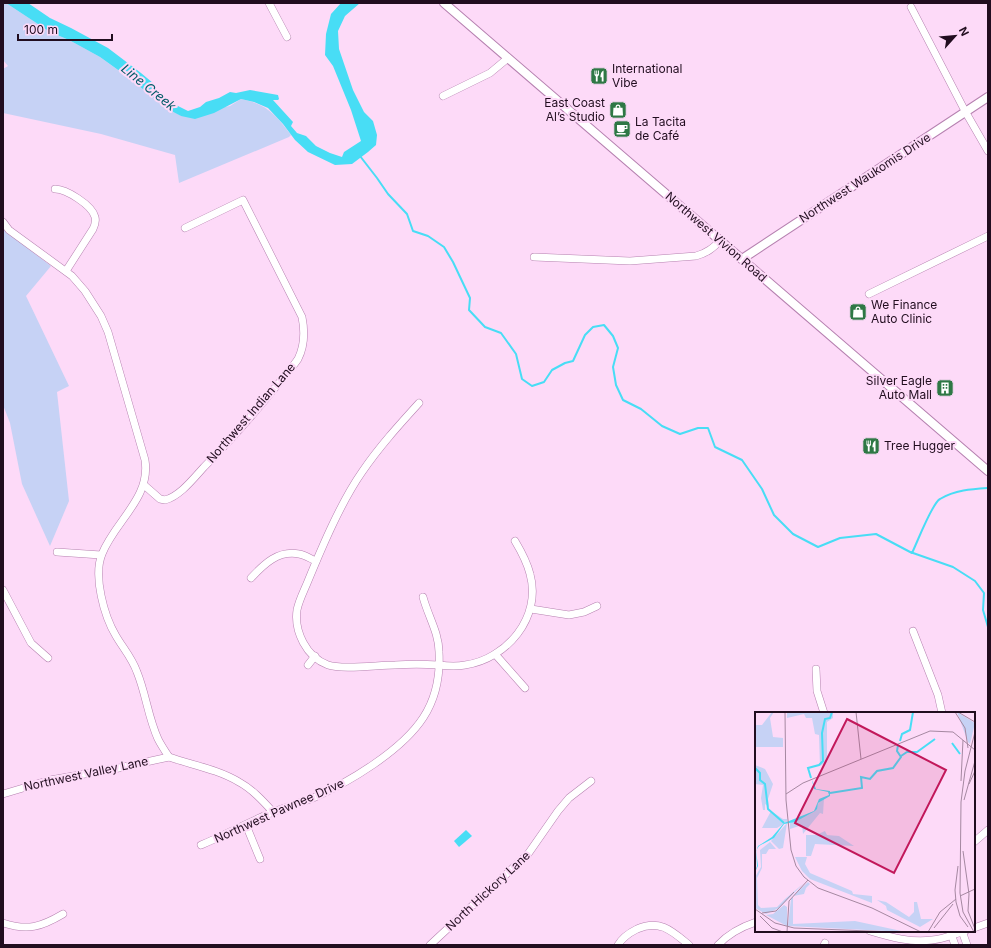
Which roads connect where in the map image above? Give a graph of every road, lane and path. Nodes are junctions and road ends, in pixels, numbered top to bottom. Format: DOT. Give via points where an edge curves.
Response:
graph roads {
  1 [pos="269,3"];
  2 [pos="444,3"];
  3 [pos="911,7"];
  4 [pos="287,37"];
  5 [pos="508,58"];
  6 [pos="443,96"];
  7 [pos="988,97"];
  8 [pos="965,111"];
  9 [pos="988,151"];
  10 [pos="55,189"];
  11 [pos="3,222"];
  12 [pos="184,228"];
  13 [pos="988,236"];
  14 [pos="721,240"];
  15 [pos="534,257"];
  16 [pos="742,259"];
  17 [pos="66,271"];
  18 [pos="869,294"];
  19 [pos="419,403"];
  20 [pos="988,471"];
  21 [pos="144,485"];
  22 [pos="515,541"];
  23 [pos="56,552"];
  24 [pos="101,555"];
  25 [pos="316,561"];
  26 [pos="251,578"];
  27 [pos="3,590"];
  28 [pos="423,597"];
  29 [pos="597,606"];
  30 [pos="531,609"];
  31 [pos="913,631"];
  32 [pos="495,654"];
  33 [pos="315,656"];
  34 [pos="48,658"];
  35 [pos="308,665"];
  36 [pos="439,665"];
  37 [pos="816,669"];
  38 [pos="525,688"];
  39 [pos="824,712"];
  40 [pos="942,712"];
  41 [pos="169,757"];
  42 [pos="591,781"];
  43 [pos="3,794"];
  44 [pos="273,812"];
  45 [pos="246,825"];
  46 [pos="988,830"];
  47 [pos="975,841"];
  48 [pos="201,845"];
  49 [pos="260,859"];
  50 [pos="63,914"];
  51 [pos="755,922"];
  52 [pos="3,923"];
  53 [pos="988,923"];
  54 [pos="975,928"];
  55 [pos="874,932"];
  56 [pos="963,932"];
  57 [pos="951,933"];
  58 [pos="430,945"];
  59 [pos="618,945"];
  60 [pos="689,945"];
  61 [pos="718,945"];
  62 [pos="955,945"];
  63 [pos="967,945"];
  1 -- 4 [label="street"];
  2 -- 5 [label="main road, Northwest Vivion Road"];
  3 -- 8 [label="street"];
  5 -- 6 [label="street" via="490,73"];
  5 -- 14 [label="main road, Northwest Vivion Road"];
  7 -- 8 [label="main road, Northwest Waukomis Drive"];
  8 -- 9 [label="street"];
  8 -- 16 [label="main road, Northwest Waukomis Drive"];
  10 -- 17 [label="street" via="67,192 89,207 93,211 96,223"];
  11 -- 17 [label="street" via="28,244"];
  12 -- 21 [label="street, Northwest Indian Lane" via="242,200 302,317 305,331 303,346 298,359 265,401 178,493 170,499 160,499"];
  13 -- 18 [label="street"];
  14 -- 15 [label="street" via="705,254 694,256 630,261"];
  14 -- 16 [label="main road, Northwest Vivion Road"];
  16 -- 20 [label="main road, Northwest Vivion Road"];
  17 -- 21 [label="street" via="85,291 108,332 146,460"];
  19 -- 25 [label="street" via="362,472"];
  21 -- 24 [label="street"];
  22 -- 30 [label="street" via="531,575"];
  23 -- 24 [label="street"];
  24 -- 41 [label="street" via="99,574 104,608 109,622 137,671 158,740"];
  25 -- 26 [label="street" via="299,554 276,556"];
  25 -- 33 [label="street" via="299,602 297,615 300,637"];
  27 -- 34 [label="street" via="31,643"];
  28 -- 36 [label="street, Northwest Pawnee Drive" via="438,638"];
  29 -- 30 [label="street" via="569,615"];
  30 -- 32 [label="street" via="516,635"];
  31 -- 40 [label="street" via="938,695"];
  32 -- 36 [label="street" via="472,664 453,667"];
  32 -- 38 [label="street"];
  33 -- 35 [label="street"];
  33 -- 36 [label="street" via="327,665 339,667"];
  36 -- 44 [label="street, Northwest Pawnee Drive" via="437,686 429,707 418,726 402,743 348,780 314,797"];
  37 -- 39 [label="street" via="817,691"];
  41 -- 43 [label="street, Northwest Valley Lane" via="50,780"];
  41 -- 44 [label="street" via="213,770 240,782"];
  42 -- 58 [label="street, North Hickory Lane" via="569,798 528,854"];
  44 -- 45 [label="street, Northwest Pawnee Drive"];
  45 -- 48 [label="street, Northwest Pawnee Drive"];
  45 -- 49 [label="street"];
  46 -- 47 [label="street"];
  50 -- 52 [label="street" via="37,926 15,927"];
  51 -- 61 [label="street" via="737,930"];
  53 -- 54 [label="street"];
  55 -- 57 [label="street" via="918,940 933,940"];
  56 -- 63 [label="street"];
  57 -- 62 [label="street"];
  59 -- 60 [label="street" via="632,931 656,925 673,932"];
}
